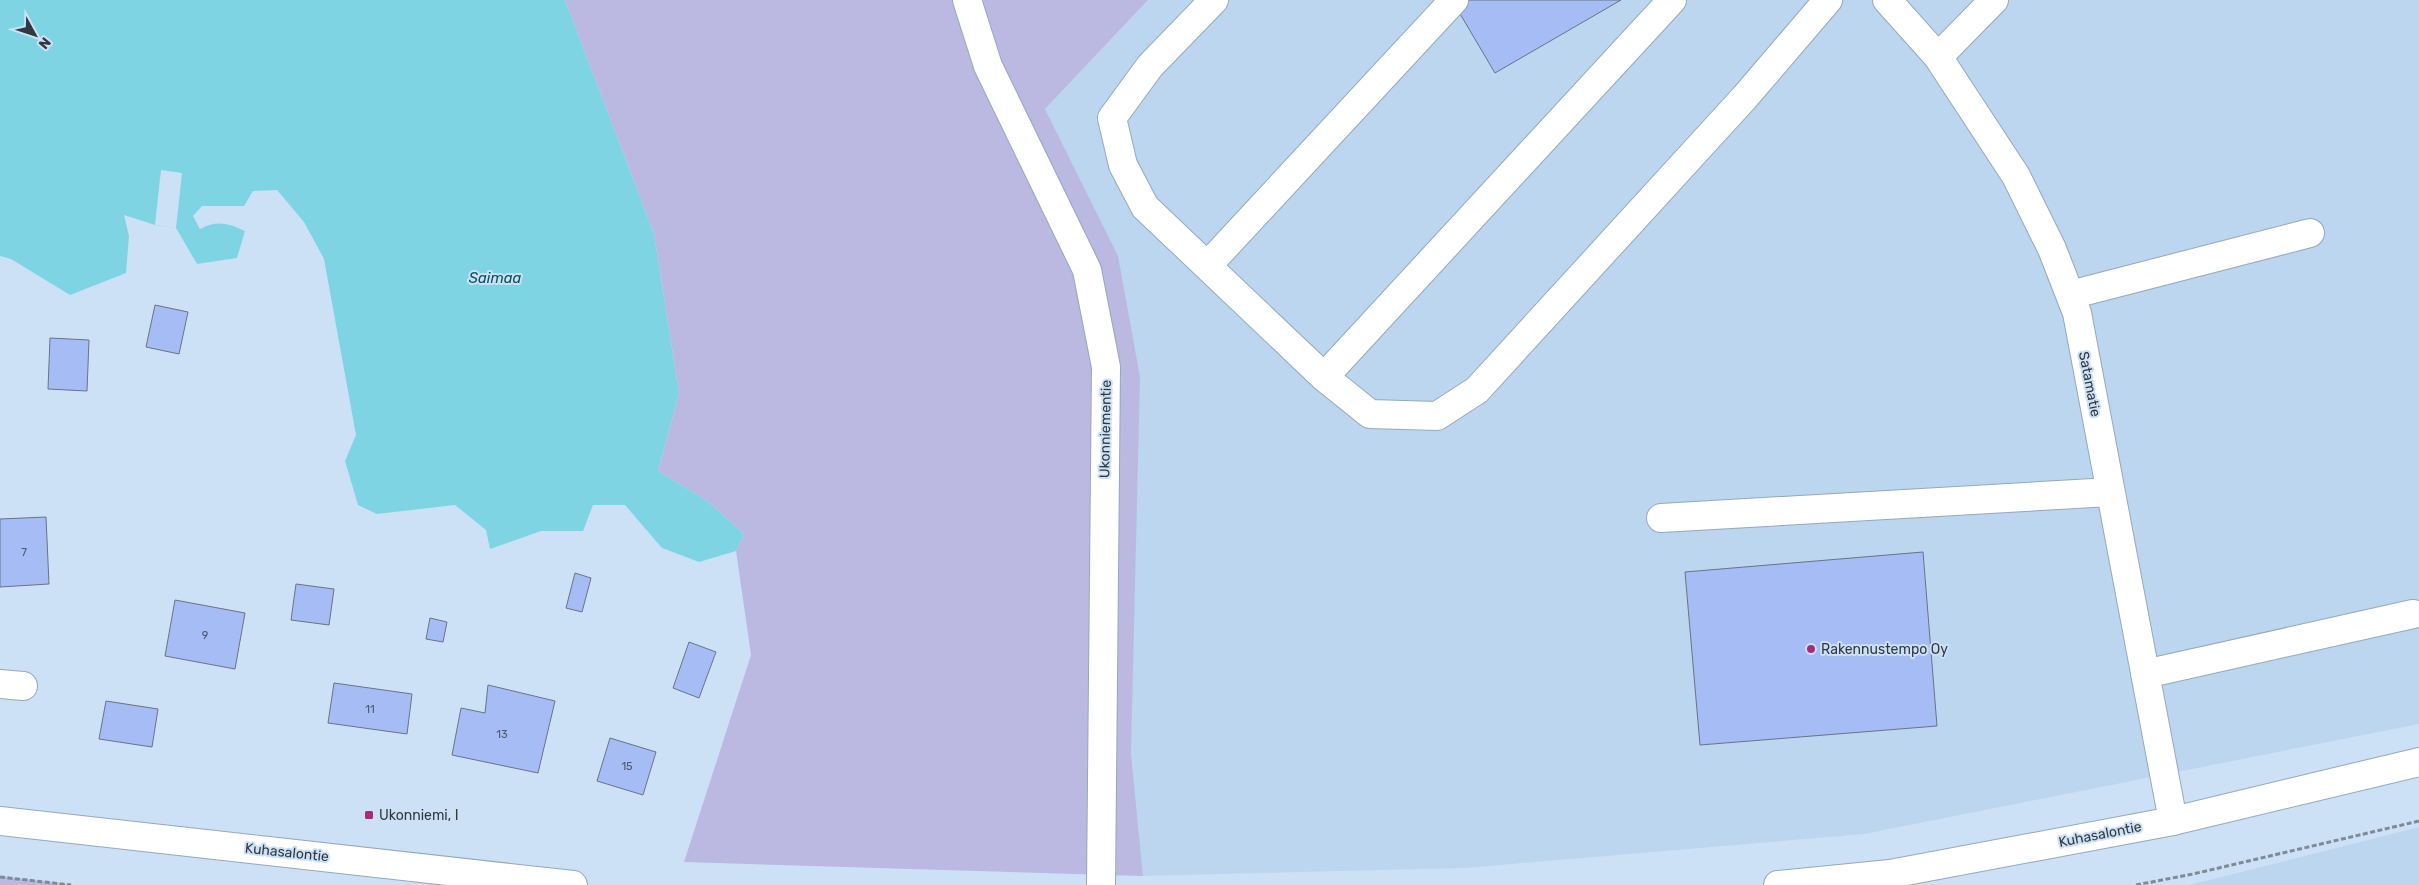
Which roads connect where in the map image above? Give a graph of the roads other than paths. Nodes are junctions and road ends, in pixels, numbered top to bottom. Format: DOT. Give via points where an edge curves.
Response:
graph roads {
  1 [pos="967,0"];
  2 [pos="1214,0"];
  3 [pos="1454,0"];
  4 [pos="1672,0"];
  5 [pos="1828,0"];
  6 [pos="1887,0"];
  7 [pos="1994,0"];
  8 [pos="1938,57"];
  9 [pos="2310,232"];
  10 [pos="1207,266"];
  11 [pos="2070,295"];
  12 [pos="1324,377"];
  13 [pos="2110,492"];
  14 [pos="1661,518"];
  15 [pos="2413,614"];
  16 [pos="2145,674"];
  17 [pos="2419,762"];
  18 [pos="0,821"];
  19 [pos="2173,821"];
  20 [pos="541,883"];
  21 [pos="573,885"];
  22 [pos="1100,885"];
  23 [pos="1778,885"];
  1 -- 22 [label="street, Ukonniementie" via="988,66 1087,270 1106,368"];
  2 -- 10 [label="street" via="1150,66 1112,118 1123,165 1145,207"];
  3 -- 10 [label="street"];
  4 -- 12 [label="street"];
  5 -- 12 [label="street" via="1738,104 1477,390 1437,416 1370,414"];
  6 -- 8 [label="street, Satamatie"];
  7 -- 8 [label="street"];
  8 -- 11 [label="street, Satamatie" via="2016,176 2052,249"];
  9 -- 11 [label="street"];
  10 -- 12 [label="street"];
  11 -- 13 [label="street, Satamatie" via="2077,313"];
  13 -- 14 [label="street"];
  13 -- 16 [label="street, Satamatie"];
  15 -- 16 [label="street"];
  16 -- 19 [label="street, Satamatie"];
  17 -- 19 [label="street, Kuhasalontie"];
  18 -- 20 [label="street, Kuhasalontie"];
  19 -- 23 [label="street, Kuhasalontie" via="1890,874"];
  20 -- 21 [label="street, Kuhasalontie"];
}
